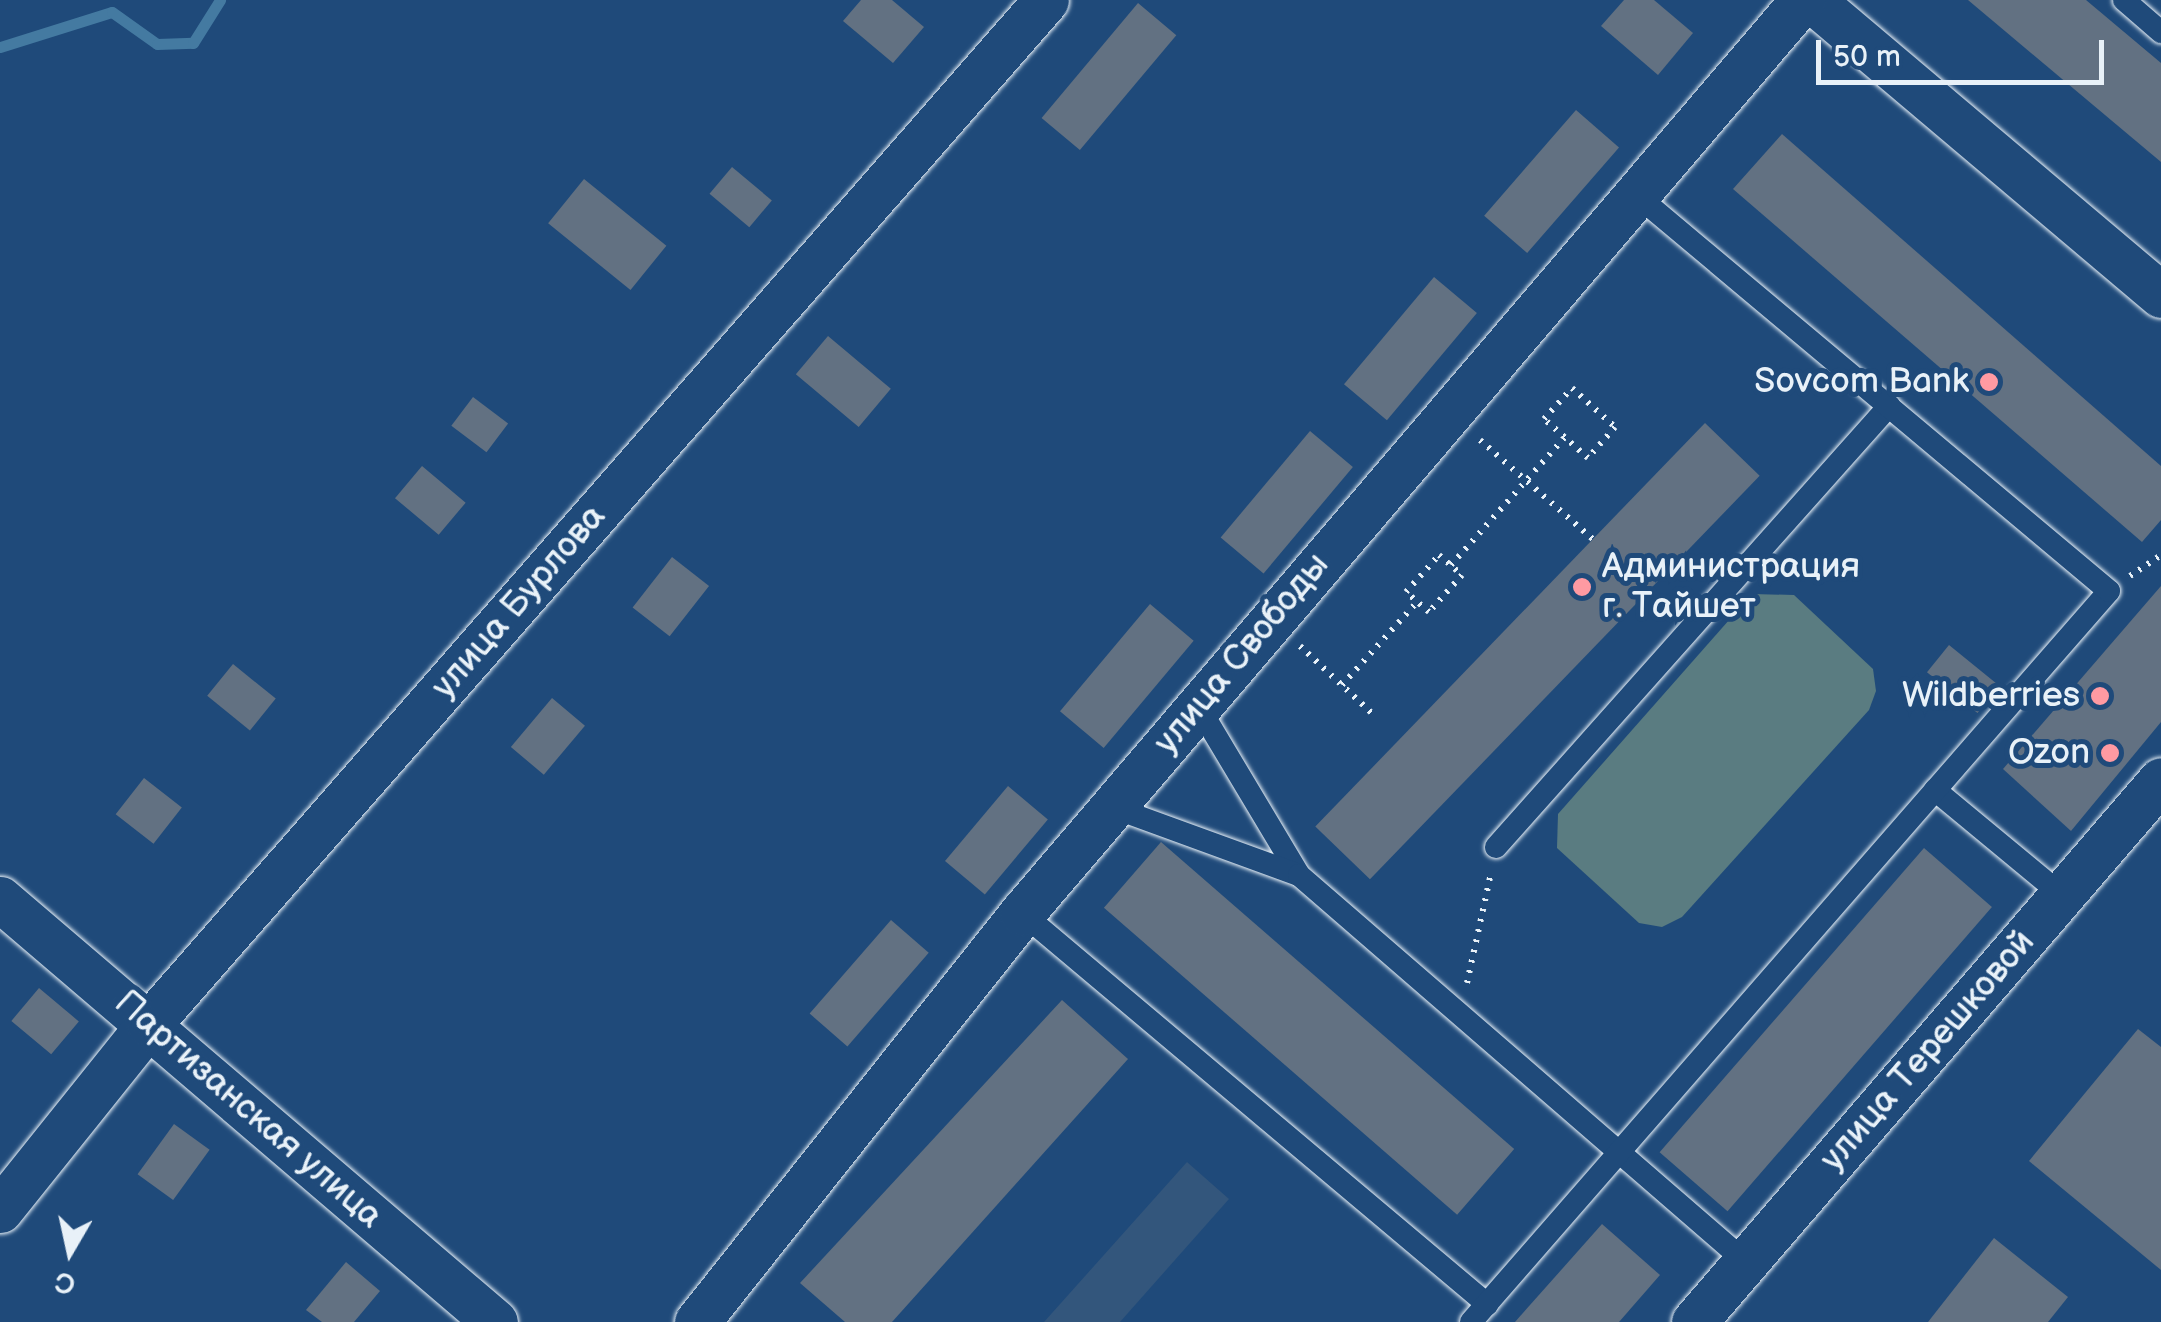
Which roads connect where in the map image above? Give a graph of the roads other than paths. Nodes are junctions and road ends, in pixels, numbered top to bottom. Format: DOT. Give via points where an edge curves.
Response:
graph roads {
  1 [pos="1046,0"];
  2 [pos="1803,0"];
  3 [pos="1812,0"];
  4 [pos="2124,0"];
  5 [pos="2161,32"];
  6 [pos="1634,192"];
  7 [pos="2161,295"];
  8 [pos="1888,406"];
  9 [pos="1198,706"];
  10 [pos="2161,780"];
  11 [pos="1935,790"];
  12 [pos="1112,806"];
  13 [pos="1496,847"];
  14 [pos="1300,874"];
  15 [pos="2062,895"];
  16 [pos="0,899"];
  17 [pos="1022,913"];
  18 [pos="149,1024"];
  19 [pos="1620,1151"];
  20 [pos="0,1210"];
  21 [pos="1746,1262"];
  22 [pos="1487,1304"];
  23 [pos="495,1322"];
  24 [pos="697,1322"];
  25 [pos="1471,1322"];
  26 [pos="1694,1322"];
  1 -- 18 [label="street, улица Бурлова"];
  2 -- 6 [label="street, улица Свободы"];
  3 -- 7 [label="street"];
  4 -- 5 [label="lane"];
  6 -- 8 [label="lane"];
  6 -- 9 [label="street, улица Свободы"];
  8 -- 11 [label="lane" via="2109,591"];
  8 -- 13 [label="lane"];
  9 -- 12 [label="street, улица Свободы"];
  9 -- 14 [label="lane"];
  10 -- 15 [label="street, улица Терешковой"];
  11 -- 15 [label="lane"];
  11 -- 19 [label="lane"];
  12 -- 14 [label="lane"];
  12 -- 17 [label="street, улица Свободы"];
  14 -- 19 [label="lane"];
  15 -- 21 [label="street, улица Терешковой"];
  16 -- 18 [label="street, Партизанская улица"];
  17 -- 22 [label="lane"];
  17 -- 24 [label="street, улица Свободы"];
  18 -- 20 [label="street, улица Бурлова"];
  18 -- 23 [label="street, Партизанская улица"];
  19 -- 21 [label="lane"];
  19 -- 22 [label="lane"];
  21 -- 26 [label="street, улица Терешковой"];
  22 -- 25 [label="lane"];
}
